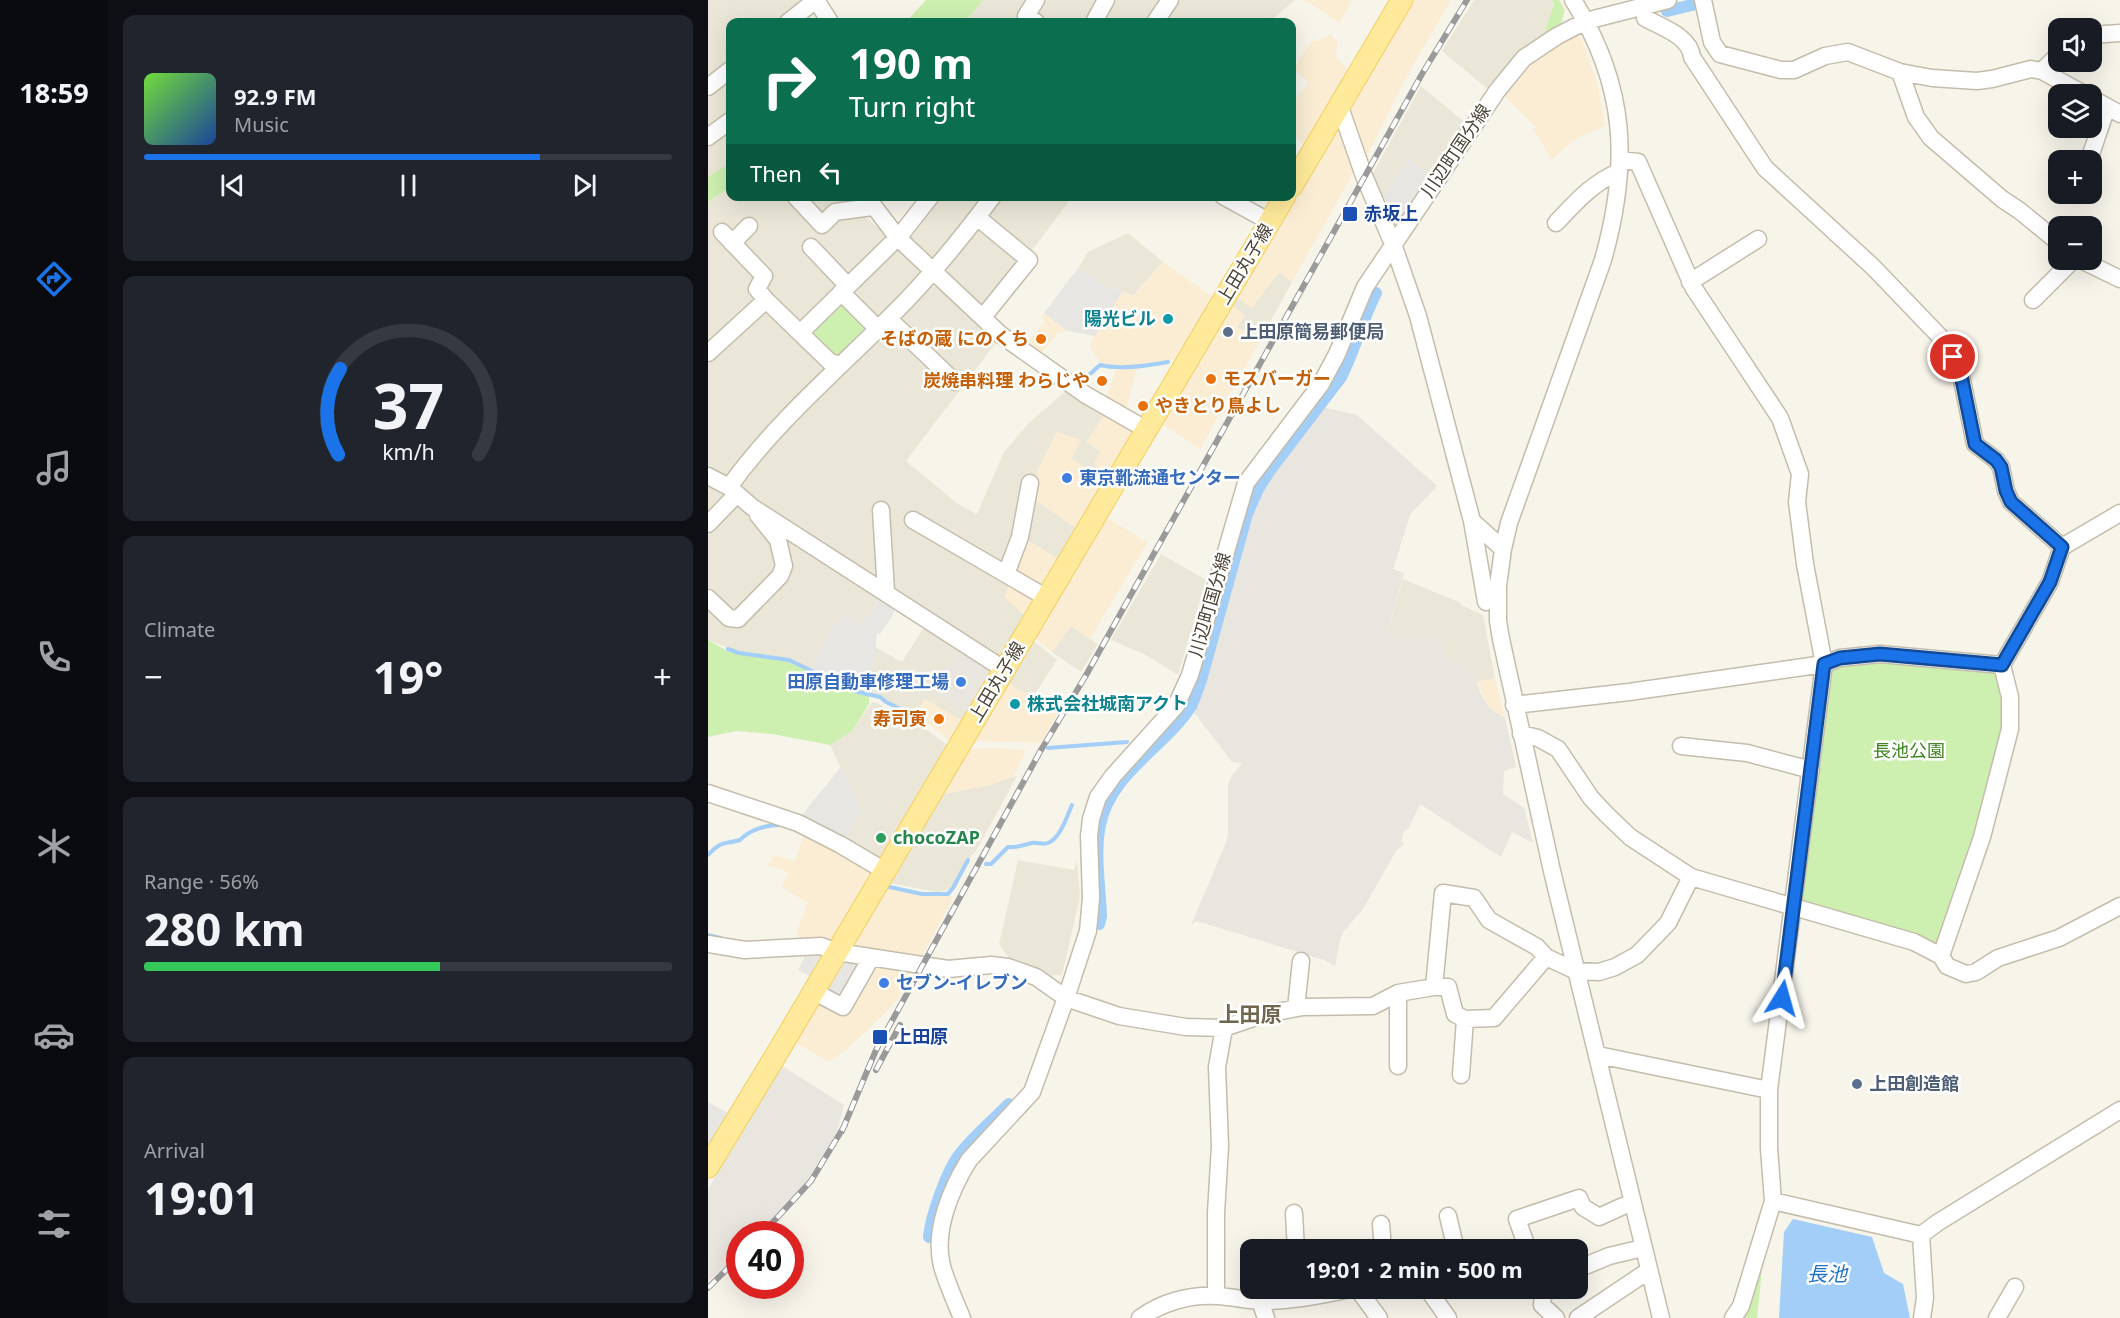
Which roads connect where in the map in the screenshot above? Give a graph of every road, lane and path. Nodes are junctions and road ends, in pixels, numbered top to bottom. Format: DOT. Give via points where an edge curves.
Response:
graph roads {
  1 [pos="816,0"];
  2 [pos="1036,0"];
  3 [pos="1106,0"];
  4 [pos="1170,0"];
  5 [pos="1402,0"];
  6 [pos="1573,0"];
  7 [pos="1668,0"];
  8 [pos="1703,0"];
  9 [pos="793,18"];
  10 [pos="827,18"];
  11 [pos="1029,18"];
  12 [pos="1096,18"];
  13 [pos="1158,18"];
  14 [pos="1645,18"];
  15 [pos="1587,21"];
  16 [pos="2120,33"];
  17 [pos="2102,35"];
  18 [pos="1712,42"];
  19 [pos="1691,49"];
  20 [pos="2048,65"];
  21 [pos="2042,71"];
  22 [pos="1900,72"];
  23 [pos="2066,84"];
  24 [pos="1340,107"];
  25 [pos="2113,111"];
  26 [pos="726,124"];
  27 [pos="708,137"];
  28 [pos="2094,150"];
  29 [pos="1620,166"];
  30 [pos="1296,179"];
  31 [pos="800,201"];
  32 [pos="927,201"];
  33 [pos="989,201"];
  34 [pos="1232,201"];
  35 [pos="1282,201"];
  36 [pos="869,202"];
  37 [pos="977,217"];
  38 [pos="1270,222"];
  39 [pos="1556,224"];
  40 [pos="749,226"];
  41 [pos="2048,234"];
  42 [pos="1758,238"];
  43 [pos="894,242"];
  44 [pos="1393,244"];
  45 [pos="811,247"];
  46 [pos="2063,270"];
  47 [pos="2102,270"];
  48 [pos="934,272"];
  49 [pos="2120,279"];
  50 [pos="1690,282"];
  51 [pos="844,289"];
  52 [pos="766,300"];
  53 [pos="2033,300"];
  54 [pos="983,317"];
  55 [pos="883,324"];
  56 [pos="800,333"];
  57 [pos="709,349"];
  58 [pos="840,365"];
  59 [pos="955,382"];
  60 [pos="1147,430"];
  61 [pos="708,476"];
  62 [pos="1030,483"];
  63 [pos="733,490"];
  64 [pos="752,507"];
  65 [pos="881,510"];
  66 [pos="2120,513"];
  67 [pos="913,520"];
  68 [pos="1472,521"];
  69 [pos="708,524"];
  70 [pos="2062,547"];
  71 [pos="1503,549"];
  72 [pos="1006,574"];
  73 [pos="885,592"];
  74 [pos="708,598"];
  75 [pos="1047,598"];
  76 [pos="1486,602"];
  77 [pos="1824,664"];
  78 [pos="2002,665"];
  79 [pos="1005,670"];
  80 [pos="1514,705"];
  81 [pos="1521,734"];
  82 [pos="1681,746"];
  83 [pos="1811,770"];
  84 [pos="708,793"];
  85 [pos="885,871"];
  86 [pos="1690,877"];
  87 [pos="2120,906"];
  88 [pos="1794,907"];
  89 [pos="708,944"];
  90 [pos="837,952"];
  91 [pos="1941,956"];
  92 [pos="1546,957"];
  93 [pos="872,958"];
  94 [pos="1301,961"];
  95 [pos="1576,971"];
  96 [pos="1434,987"];
  97 [pos="813,992"];
  98 [pos="1398,993"];
  99 [pos="1066,998"];
  100 [pos="1296,1008"];
  101 [pos="1465,1018"];
  102 [pos="1224,1028"];
  103 [pos="1598,1055"];
  104 [pos="1398,1065"];
  105 [pos="1461,1075"];
  106 [pos="1769,1090"];
  107 [pos="2120,1110"];
  108 [pos="708,1167"];
  109 [pos="1773,1201"];
  110 [pos="1632,1202"];
  111 [pos="1294,1213"];
  112 [pos="1448,1216"];
  113 [pos="1381,1224"];
  114 [pos="1921,1235"];
  115 [pos="1295,1239"];
  116 [pos="1382,1239"];
  117 [pos="1453,1239"];
  118 [pos="1524,1239"];
  119 [pos="1644,1248"];
  120 [pos="1588,1265"];
  121 [pos="1648,1271"];
  122 [pos="2015,1287"];
  123 [pos="1215,1296"];
  124 [pos="1270,1299"];
  125 [pos="1365,1299"];
  126 [pos="1435,1299"];
  127 [pos="1543,1299"];
  128 [pos="1260,1301"];
  129 [pos="962,1318"];
  130 [pos="1140,1318"];
  131 [pos="1266,1318"];
  132 [pos="1379,1318"];
  133 [pos="1448,1318"];
  134 [pos="1556,1318"];
  135 [pos="1578,1318"];
  136 [pos="1661,1318"];
  137 [pos="1733,1318"];
  138 [pos="1922,1318"];
  139 [pos="1997,1318"];
  1 -- 9 [label="street"];
  1 -- 10 [label="street"];
  2 -- 11 [label="street" via="1026,16"];
  3 -- 12 [label="street"];
  4 -- 13 [label="street"];
  5 -- 24 [label="main road"];
  6 -- 15 [label="street"];
  7 -- 15 [label="street, 川辺町国分線"];
  8 -- 18 [label="street"];
  14 -- 19 [label="street" via="1684,40"];
  15 -- 29 [label="street" via="1615,97"];
  15 -- 44 [label="street, 川辺町国分線" via="1524,58 1497,91"];
  16 -- 17 [label="street"];
  18 -- 19 [label="street"];
  18 -- 22 [label="street" via="1720,54 1781,70 1794,70 1848,51"];
  19 -- 70 [label="street" via="1692,57 1764,168 1873,267 1948,345 1961,375 1975,444 2001,467 2011,502"];
  20 -- 21 [label="street"];
  21 -- 22 [label="street" via="2031,69 1977,81"];
  21 -- 23 [label="street"];
  22 -- 41 [label="street" via="1916,117 1931,138"];
  24 -- 30 [label="main road"];
  24 -- 44 [label="street"];
  25 -- 28 [label="street"];
  26 -- 27 [label="street"];
  29 -- 39 [label="street" via="1582,196"];
  29 -- 50 [label="street" via="1638,162"];
  29 -- 71 [label="street" via="1616,210 1603,260 1518,496"];
  31 -- 36 [label="street" via="822,225 835,212"];
  32 -- 43 [label="street"];
  33 -- 37 [label="street"];
  34 -- 38 [label="street"];
  35 -- 38 [label="main road, 上田丸子線"];
  36 -- 43 [label="street"];
  37 -- 48 [label="street"];
  37 -- 54 [label="street" via="1029,260"];
  38 -- 60 [label="main road, 上田丸子線"];
  40 -- 52 [label="street" via="727,237 764,276 757,289"];
  42 -- 50 [label="street"];
  43 -- 48 [label="street"];
  43 -- 51 [label="street"];
  44 -- 68 [label="street" via="1418,316"];
  44 -- 99 [label="street, 川辺町国分線" via="1365,287 1330,368 1246,483 1181,698 1098,797 1089,836 1088,932"];
  45 -- 51 [label="street"];
  46 -- 53 [label="street"];
  47 -- 49 [label="street"];
  48 -- 54 [label="street"];
  48 -- 55 [label="street"];
  50 -- 77 [label="street" via="1780,418 1800,474 1797,502"];
  51 -- 55 [label="street"];
  51 -- 56 [label="street"];
  52 -- 56 [label="street"];
  52 -- 57 [label="street"];
  54 -- 60 [label="street" via="1001,335 1086,395"];
  55 -- 58 [label="street"];
  55 -- 59 [label="street"];
  56 -- 58 [label="street" via="830,362"];
  58 -- 63 [label="street" via="751,456"];
  60 -- 75 [label="main road, 上田丸子線"];
  61 -- 63 [label="street"];
  62 -- 72 [label="street" via="1020,537"];
  63 -- 64 [label="street"];
  63 -- 69 [label="street"];
  64 -- 73 [label="street"];
  64 -- 74 [label="street" via="778,540 784,566 780,576 738,619 729,618"];
  65 -- 73 [label="street"];
  66 -- 70 [label="street"];
  67 -- 72 [label="street"];
  68 -- 71 [label="street"];
  68 -- 76 [label="street"];
  70 -- 78 [label="street" via="2050,582"];
  71 -- 80 [label="street" via="1498,621"];
  72 -- 75 [label="street"];
  73 -- 79 [label="street"];
  75 -- 79 [label="main road, 上田丸子線"];
  77 -- 78 [label="street" via="1840,658 1880,654"];
  77 -- 80 [label="street"];
  77 -- 83 [label="street"];
  78 -- 91 [label="street" via="2010,697 2010,729 1982,837"];
  79 -- 85 [label="main road, 上田丸子線"];
  80 -- 81 [label="street"];
  81 -- 86 [label="street" via="1558,749 1606,814 1630,837"];
  81 -- 95 [label="street"];
  82 -- 83 [label="street" via="1747,753"];
  83 -- 88 [label="street"];
  84 -- 85 [label="street" via="798,823"];
  85 -- 90 [label="main road, 上田丸子線"];
  86 -- 88 [label="street"];
  86 -- 95 [label="street" via="1668,923 1637,955 1599,972"];
  87 -- 91 [label="street" via="2058,938 1998,958 1976,972 1966,974 1947,966"];
  88 -- 91 [label="street" via="1914,942"];
  88 -- 106 [label="street"];
  89 -- 90 [label="street" via="745,950 821,946"];
  90 -- 93 [label="street"];
  90 -- 97 [label="main road, 上田丸子線"];
  92 -- 95 [label="street"];
  92 -- 96 [label="street" via="1537,947 1489,920 1474,898 1443,893"];
  92 -- 101 [label="street" via="1494,1018"];
  93 -- 97 [label="street" via="843,1007"];
  93 -- 99 [label="street" via="948,969 991,964 1008,967 1036,977"];
  94 -- 100 [label="street"];
  95 -- 103 [label="street"];
  96 -- 98 [label="street"];
  96 -- 101 [label="street" via="1448,987 1455,1014"];
  97 -- 108 [label="main road, 上田丸子線"];
  98 -- 100 [label="street" via="1373,1006"];
  98 -- 104 [label="street"];
  99 -- 102 [label="street" via="1119,1016 1186,1028"];
  99 -- 129 [label="street, 川辺町国分線" via="1032,1092 969,1160 947,1206 942,1228 942,1264"];
  100 -- 102 [label="street"];
  101 -- 105 [label="street"];
  102 -- 123 [label="street" via="1217,1075 1220,1146"];
  103 -- 106 [label="street"];
  103 -- 110 [label="street"];
  106 -- 109 [label="street"];
  107 -- 114 [label="street"];
  109 -- 114 [label="street"];
  109 -- 137 [label="street" via="1741,1306"];
  110 -- 118 [label="street" via="1599,1217 1583,1207 1579,1198 1517,1219"];
  110 -- 119 [label="street"];
  111 -- 115 [label="street"];
  112 -- 117 [label="street"];
  113 -- 116 [label="street"];
  114 -- 138 [label="street"];
  119 -- 120 [label="street"];
  119 -- 121 [label="street"];
  121 -- 135 [label="street"];
  121 -- 136 [label="street"];
  122 -- 139 [label="street"];
  123 -- 128 [label="street"];
  123 -- 130 [label="street" via="1183,1298 1152,1309"];
  124 -- 128 [label="street"];
  125 -- 132 [label="street"];
  126 -- 133 [label="street"];
  127 -- 134 [label="street" via="1542,1305"];
  128 -- 131 [label="street"];
}
